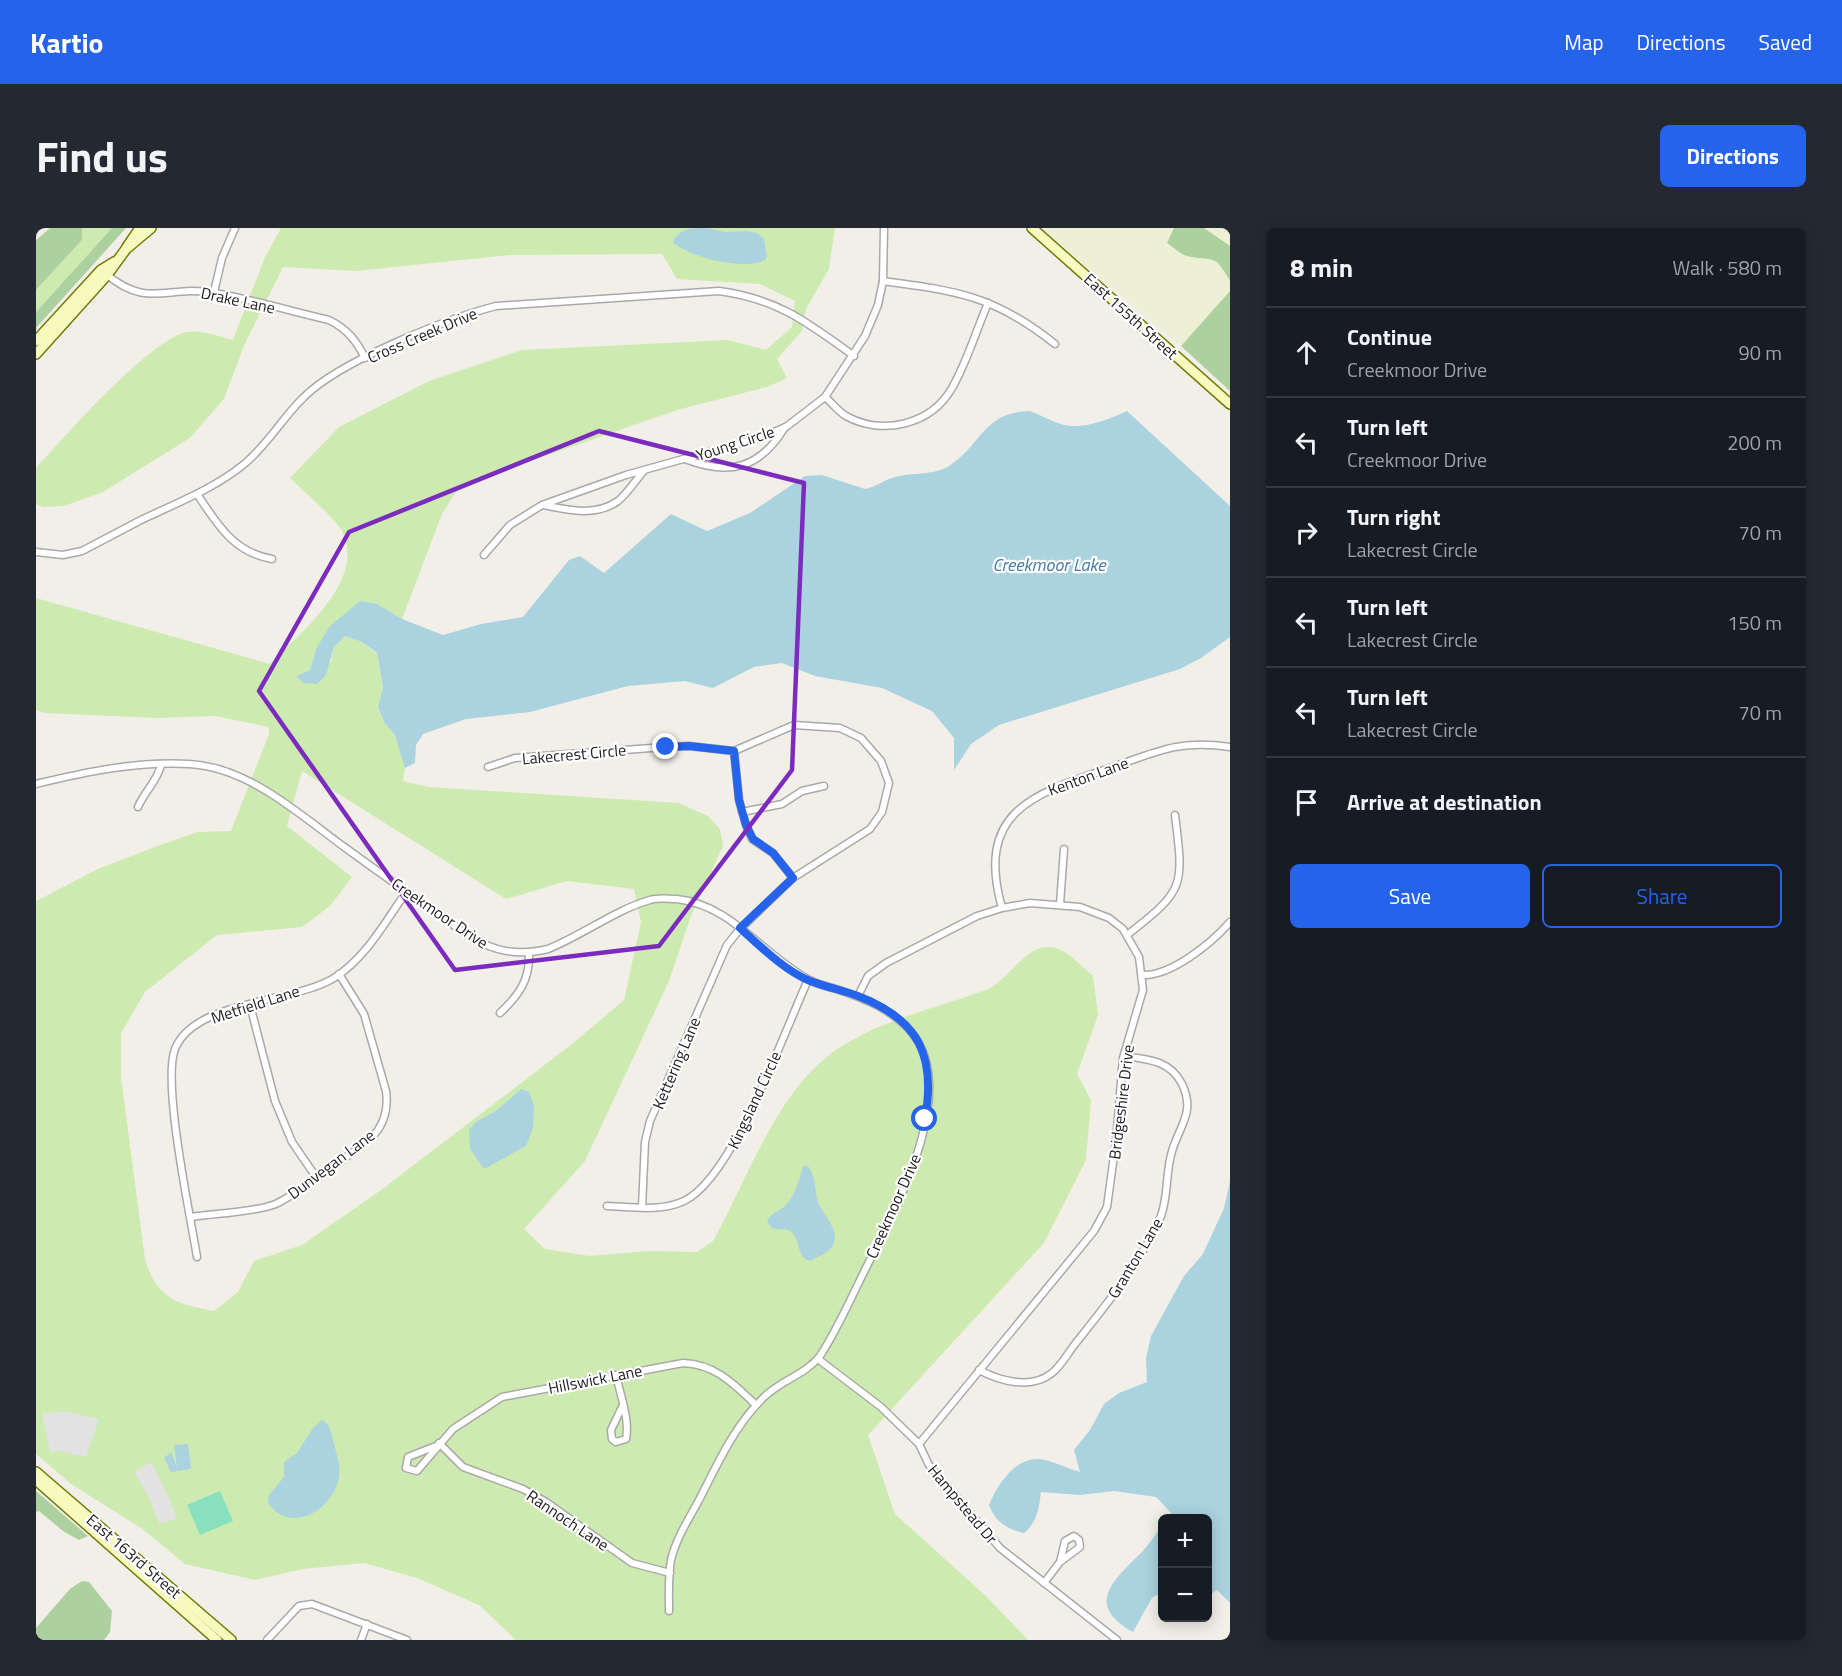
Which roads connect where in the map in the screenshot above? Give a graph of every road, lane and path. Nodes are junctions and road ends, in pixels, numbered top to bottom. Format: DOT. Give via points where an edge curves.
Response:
graph roads {
  1 [pos="140,228"];
  2 [pos="151,228"];
  3 [pos="236,228"];
  4 [pos="884,228"];
  5 [pos="1032,228"];
  6 [pos="126,249"];
  7 [pos="104,272"];
  8 [pos="883,281"];
  9 [pos="214,292"];
  10 [pos="988,303"];
  11 [pos="36,341"];
  12 [pos="1055,344"];
  13 [pos="36,354"];
  14 [pos="854,356"];
  15 [pos="365,358"];
  16 [pos="825,397"];
  17 [pos="1230,404"];
  18 [pos="786,427"];
  19 [pos="684,459"];
  20 [pos="643,472"];
  21 [pos="197,494"];
  22 [pos="543,505"];
  23 [pos="36,552"];
  24 [pos="484,555"];
  25 [pos="272,559"];
  26 [pos="1230,747"];
  27 [pos="734,751"];
  28 [pos="161,765"];
  29 [pos="488,767"];
  30 [pos="36,784"];
  31 [pos="824,786"];
  32 [pos="138,807"];
  33 [pos="742,812"];
  34 [pos="1175,815"];
  35 [pos="1064,849"];
  36 [pos="793,878"];
  37 [pos="407,891"];
  38 [pos="1060,904"];
  39 [pos="1002,908"];
  40 [pos="1230,922"];
  41 [pos="740,928"];
  42 [pos="1127,935"];
  43 [pos="529,953"];
  44 [pos="339,974"];
  45 [pos="1143,975"];
  46 [pos="808,980"];
  47 [pos="858,996"];
  48 [pos="250,1005"];
  49 [pos="500,1013"];
  50 [pos="1124,1056"];
  51 [pos="316,1177"];
  52 [pos="607,1206"];
  53 [pos="642,1207"];
  54 [pos="191,1217"];
  55 [pos="197,1257"];
  56 [pos="818,1359"];
  57 [pos="979,1370"];
  58 [pos="616,1375"];
  59 [pos="756,1405"];
  60 [pos="622,1407"];
  61 [pos="437,1444"];
  62 [pos="919,1444"];
  63 [pos="36,1472"];
  64 [pos="36,1480"];
  65 [pos="1060,1562"];
  66 [pos="670,1573"];
  67 [pos="1044,1583"];
  68 [pos="669,1611"];
  69 [pos="367,1624"];
  70 [pos="217,1640"];
  71 [pos="231,1640"];
  72 [pos="267,1640"];
  73 [pos="361,1640"];
  74 [pos="407,1640"];
  75 [pos="1117,1640"];
  1 -- 6 [label="street"];
  2 -- 6 [label="street"];
  3 -- 9 [label="street" via="222,258"];
  4 -- 8 [label="street, Young Circle"];
  5 -- 17 [label="street, East 155th Street"];
  6 -- 7 [label="street"];
  7 -- 9 [label="street, Drake Lane" via="135,293 157,296 187,290"];
  7 -- 11 [label="street"];
  7 -- 13 [label="street"];
  8 -- 10 [label="street" via="951,290"];
  8 -- 14 [label="street, Young Circle" via="878,305"];
  9 -- 15 [label="street, Drake Lane" via="329,320 357,340"];
  10 -- 12 [label="street" via="1030,324"];
  10 -- 16 [label="street" via="951,390 936,407 912,423 891,427 862,423 844,415"];
  14 -- 15 [label="street, Cross Creek Drive" via="766,300 719,291 496,306 465,314"];
  14 -- 16 [label="street, Young Circle"];
  15 -- 21 [label="street, Cross Creek Drive" via="320,383 244,465"];
  16 -- 18 [label="street, Young Circle"];
  18 -- 19 [label="street, Young Circle"];
  18 -- 19 [label="street, Young Circle" via="761,456 743,466 704,467"];
  19 -- 20 [label="street, Young Circle"];
  20 -- 22 [label="street, Young Circle"];
  20 -- 22 [label="street" via="617,502 600,509 581,512"];
  21 -- 23 [label="street, Cross Creek Drive" via="82,551 55,555"];
  21 -- 25 [label="street" via="232,542"];
  22 -- 24 [label="street, Young Circle" via="510,525"];
  26 -- 39 [label="street, Kenton Lane" via="1176,745 1055,786 1023,804 1012,816 996,852 994,873"];
  27 -- 29 [label="street, Lakecrest Circle" via="666,747 515,759"];
  27 -- 33 [label="street"];
  27 -- 36 [label="street, Lakecrest Circle" via="794,725 828,727 861,738 881,761 889,783 882,812 870,829"];
  28 -- 30 [label="street, Creekmoor Drive" via="99,769"];
  28 -- 32 [label="street"];
  28 -- 37 [label="street, Creekmoor Drive" via="210,767 256,785"];
  31 -- 33 [label="street" via="802,791 782,804"];
  33 -- 36 [label="street" via="753,839 773,853"];
  34 -- 42 [label="street" via="1181,865 1177,887 1161,909"];
  35 -- 38 [label="street"];
  36 -- 41 [label="street, Lakecrest Circle"];
  37 -- 43 [label="street, Creekmoor Drive" via="486,946 504,952"];
  37 -- 44 [label="street, Metfield Lane" via="364,953"];
  38 -- 39 [label="street, Bridgeshire Drive" via="1030,903"];
  38 -- 42 [label="street, Bridgeshire Drive" via="1101,915"];
  39 -- 47 [label="street, Bridgeshire Drive" via="977,916 886,963 868,976"];
  40 -- 45 [label="street" via="1175,966 1162,973"];
  41 -- 43 [label="street, Creekmoor Drive" via="709,906 651,899 565,942"];
  41 -- 46 [label="street, Creekmoor Drive"];
  41 -- 53 [label="street, Kettering Lane" via="727,945 650,1121 645,1142"];
  42 -- 45 [label="street, Bridgeshire Drive"];
  43 -- 49 [label="street" via="526,983"];
  44 -- 48 [label="street, Metfield Lane" via="331,980"];
  44 -- 51 [label="street, Dunvegan Lane" via="363,1014 388,1103 378,1131"];
  45 -- 50 [label="street, Bridgeshire Drive" via="1143,990"];
  46 -- 47 [label="street, Creekmoor Drive"];
  46 -- 53 [label="street, Kingsland Circle" via="740,1134 713,1175 685,1201"];
  47 -- 56 [label="street, Creekmoor Drive" via="894,1016 912,1033 927,1060 929,1095 918,1153 906,1183"];
  48 -- 51 [label="street" via="275,1101 292,1143"];
  48 -- 54 [label="street, Metfield Lane" via="194,1025 175,1048 171,1084"];
  50 -- 57 [label="street, Bridgeshire Drive" via="1107,1207 1094,1232"];
  50 -- 57 [label="street, Granton Lane" via="1155,1060 1173,1071 1186,1098 1188,1116 1172,1151 1161,1215 1110,1301 1052,1374 1013,1383"];
  51 -- 54 [label="street, Dunvegan Lane" via="273,1205"];
  52 -- 53 [label="street, Kingsland Circle"];
  54 -- 55 [label="street, Metfield Lane"];
  56 -- 59 [label="street, Creekmoor Drive"];
  56 -- 62 [label="street, Hampstead Dr" via="881,1407"];
  57 -- 62 [label="street, Bridgeshire Drive"];
  58 -- 59 [label="street, Hillswick Lane" via="692,1363 717,1371"];
  58 -- 60 [label="street"];
  58 -- 61 [label="street, Hillswick Lane" via="501,1396"];
  59 -- 66 [label="street, Creekmoor Drive" via="739,1426 691,1514 676,1544"];
  60 -- 60 [label="street" via="611,1430 616,1442 626,1438"];
  61 -- 61 [label="street" via="408,1457 406,1468 417,1471"];
  61 -- 66 [label="street, Rannoch Lane" via="463,1467 524,1489 546,1502 632,1563"];
  62 -- 67 [label="street, Hampstead Dr" via="929,1465 1000,1548"];
  63 -- 71 [label="street, East 163rd Street"];
  64 -- 70 [label="street, East 163rd Street"];
  65 -- 67 [label="street"];
  66 -- 68 [label="street, Creekmoor Drive"];
  67 -- 75 [label="street, Hampstead Dr"];
  69 -- 72 [label="street" via="304,1605 288,1616"];
  69 -- 73 [label="street"];
  69 -- 74 [label="street"];
}
